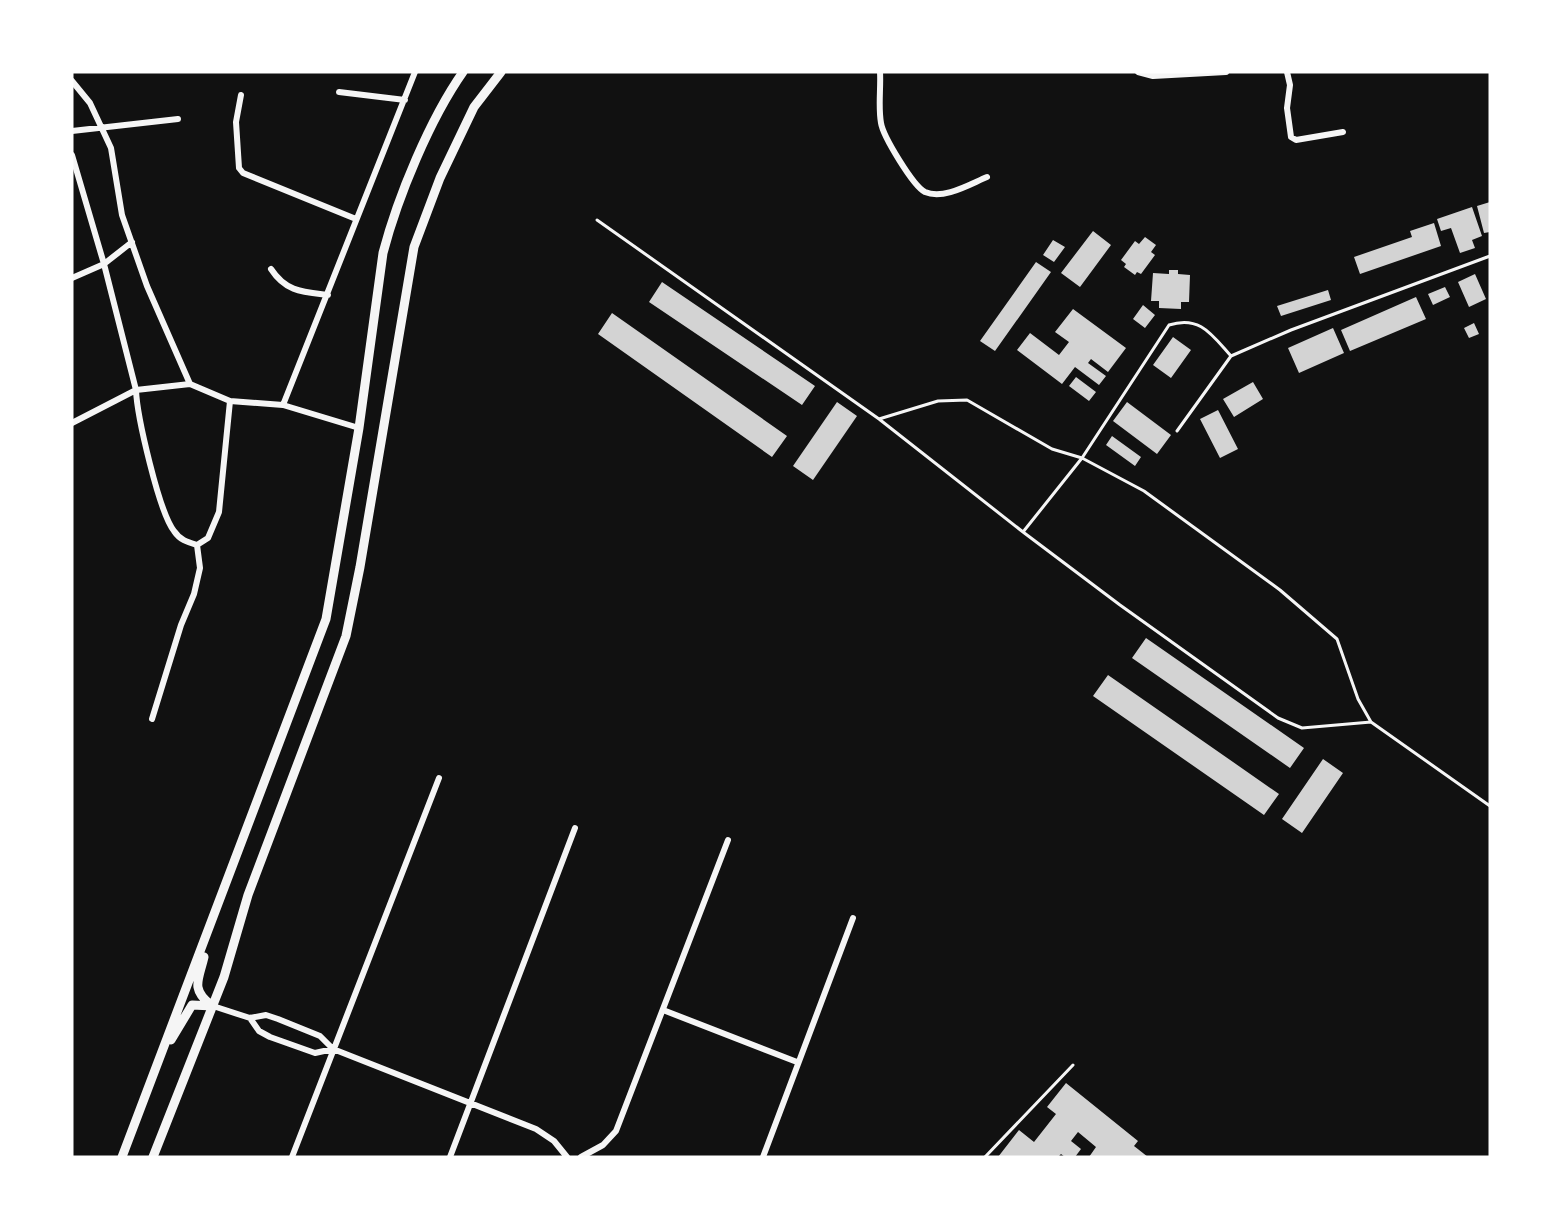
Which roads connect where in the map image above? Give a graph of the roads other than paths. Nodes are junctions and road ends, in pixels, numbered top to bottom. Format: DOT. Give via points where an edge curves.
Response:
graph roads {
  1 [pos="415,72"];
  2 [pos="463,72"];
  3 [pos="501,72"];
  4 [pos="880,72"];
  5 [pos="1138,72"];
  6 [pos="1226,72"];
  7 [pos="1287,72"];
  8 [pos="72,81"];
  9 [pos="339,92"];
  10 [pos="241,95"];
  11 [pos="405,100"];
  12 [pos="178,119"];
  13 [pos="102,127"];
  14 [pos="72,131"];
  15 [pos="1343,132"];
  16 [pos="72,155"];
  17 [pos="987,177"];
  18 [pos="356,219"];
  19 [pos="597,220"];
  20 [pos="132,242"];
  21 [pos="1490,256"];
  22 [pos="104,264"];
  23 [pos="271,269"];
  24 [pos="72,278"];
  25 [pos="328,295"];
  26 [pos="1231,356"];
  27 [pos="190,384"];
  28 [pos="136,390"];
  29 [pos="230,401"];
  30 [pos="284,405"];
  31 [pos="879,419"];
  32 [pos="72,423"];
  33 [pos="359,428"];
  34 [pos="1177,431"];
  35 [pos="1082,458"];
  36 [pos="1023,532"];
  37 [pos="197,545"];
  38 [pos="152,719"];
  39 [pos="1371,723"];
  40 [pos="439,778"];
  41 [pos="1490,806"];
  42 [pos="575,828"];
  43 [pos="728,840"];
  44 [pos="853,918"];
  45 [pos="209,930"];
  46 [pos="213,1006"];
  47 [pos="663,1010"];
  48 [pos="250,1017"];
  49 [pos="333,1049"];
  50 [pos="797,1062"];
  51 [pos="1073,1065"];
  52 [pos="152,1074"];
  53 [pos="471,1104"];
  54 [pos="122,1157"];
  55 [pos="153,1157"];
  56 [pos="292,1157"];
  57 [pos="450,1157"];
  58 [pos="567,1157"];
  59 [pos="581,1157"];
  60 [pos="763,1157"];
  61 [pos="985,1157"];
  1 -- 11 [label="street"];
  2 -- 33 [label="main road" via="447,95 428,136 388,234"];
  3 -- 46 [label="main road" via="474,107 440,178 414,247 346,636 248,895"];
  4 -- 17 [label="street" via="885,138 915,183 925,192 938,193"];
  5 -- 6 [label="street" via="1153,76"];
  7 -- 15 [label="street" via="1292,137 1307,140"];
  8 -- 13 [label="street" via="90,103"];
  9 -- 11 [label="street"];
  10 -- 18 [label="street" via="236,122 239,168 243,173"];
  11 -- 18 [label="street"];
  12 -- 13 [label="street"];
  13 -- 14 [label="street"];
  13 -- 20 [label="street" via="111,148 122,215"];
  16 -- 22 [label="street"];
  18 -- 25 [label="street"];
  19 -- 31 [label="lane"];
  20 -- 22 [label="street"];
  20 -- 27 [label="street"];
  21 -- 26 [label="lane"];
  22 -- 24 [label="street"];
  22 -- 28 [label="street"];
  23 -- 25 [label="street" via="279,281 294,290"];
  25 -- 30 [label="street"];
  26 -- 34 [label="lane"];
  26 -- 35 [label="lane" via="1200,326 1183,321 1169,325"];
  27 -- 28 [label="street"];
  27 -- 29 [label="street"];
  28 -- 32 [label="street"];
  28 -- 37 [label="street" via="161,501 172,530 182,541"];
  29 -- 30 [label="street"];
  29 -- 37 [label="street" via="219,512 208,538"];
  30 -- 33 [label="street"];
  31 -- 35 [label="lane" via="938,401 967,400 1052,449"];
  31 -- 36 [label="lane"];
  33 -- 45 [label="main road" via="326,619"];
  35 -- 36 [label="lane"];
  35 -- 39 [label="lane" via="1144,491 1280,590 1337,639 1358,699"];
  36 -- 39 [label="lane" via="1278,718 1302,728"];
  37 -- 38 [label="street" via="200,568 194,594"];
  39 -- 41 [label="lane"];
  40 -- 49 [label="street"];
  42 -- 53 [label="street"];
  43 -- 47 [label="street"];
  44 -- 50 [label="street"];
  45 -- 46 [label="main road" via="198,992"];
  45 -- 52 [label="main road"];
  46 -- 48 [label="street"];
  46 -- 52 [label="main road" via="192,1005"];
  46 -- 55 [label="main road"];
  47 -- 50 [label="street"];
  47 -- 59 [label="street" via="616,1131 603,1145"];
  48 -- 49 [label="street" via="266,1015 278,1019 320,1036"];
  48 -- 49 [label="street" via="259,1031 270,1037 315,1053"];
  49 -- 53 [label="street"];
  49 -- 56 [label="street"];
  50 -- 60 [label="street"];
  51 -- 61 [label="lane"];
  52 -- 54 [label="main road"];
  53 -- 57 [label="street"];
  53 -- 58 [label="street" via="536,1129 554,1141"];
}
